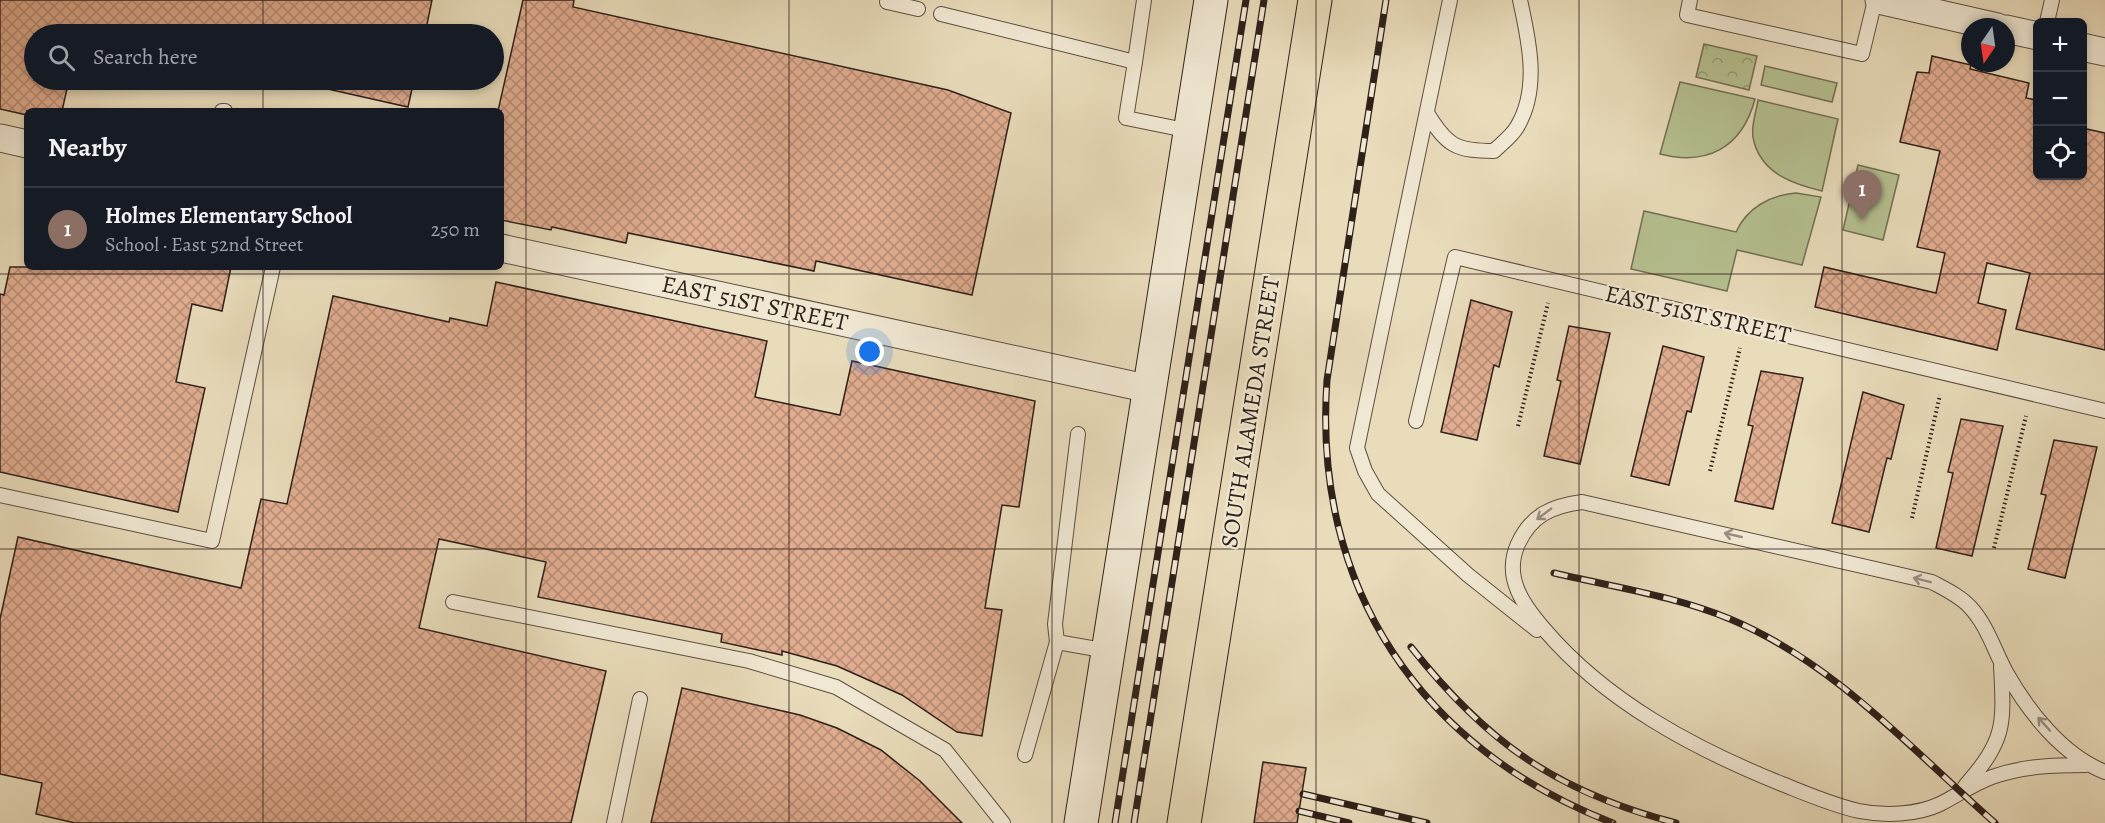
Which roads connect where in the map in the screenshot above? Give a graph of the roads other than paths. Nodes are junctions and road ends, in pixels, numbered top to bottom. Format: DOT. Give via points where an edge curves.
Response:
graph roads {
  1 [pos="1144,0"];
  2 [pos="1211,0"];
  3 [pos="1315,0"];
  4 [pos="1450,0"];
  5 [pos="1520,0"];
  6 [pos="1690,0"];
  7 [pos="1877,0"];
  8 [pos="2052,0"];
  9 [pos="887,2"];
  10 [pos="918,9"];
  11 [pos="941,15"];
  12 [pos="2048,18"];
  13 [pos="1961,19"];
  14 [pos="2015,31"];
  15 [pos="2033,35"];
  16 [pos="2087,48"];
  17 [pos="2105,52"];
  18 [pos="1135,62"];
  19 [pos="1427,113"];
  20 [pos="1190,131"];
  21 [pos="0,138"];
  22 [pos="24,143"];
  23 [pos="504,249"];
  24 [pos="272,270"];
  25 [pos="1150,389"];
  26 [pos="2105,411"];
  27 [pos="1416,422"];
  28 [pos="1078,434"];
  29 [pos="0,495"];
  30 [pos="453,602"];
  31 [pos="1058,642"];
  32 [pos="1560,648"];
  33 [pos="1108,651"];
  34 [pos="2001,661"];
  35 [pos="640,699"];
  36 [pos="1025,755"];
  37 [pos="2086,765"];
  38 [pos="2105,772"];
  39 [pos="1960,792"];
  40 [pos="614,823"];
  41 [pos="1003,823"];
  42 [pos="1081,823"];
  43 [pos="1184,823"];
  1 -- 18 [label="lane"];
  2 -- 20 [label="street"];
  3 -- 43 [label="main road, SOUTH ALAMEDA STREET"];
  4 -- 19 [label="lane"];
  5 -- 19 [label="lane" via="1530,48 1529,91 1517,128 1494,151 1465,151 1440,135"];
  6 -- 7 [label="lane" via="1686,15 1862,54"];
  7 -- 13 [label="street"];
  8 -- 12 [label="lane"];
  9 -- 10 [label="lane"];
  11 -- 18 [label="lane"];
  14 -- 15 [label="street"];
  16 -- 17 [label="street"];
  18 -- 20 [label="lane" via="1126,118"];
  19 -- 32 [label="lane" via="1357,448 1378,494 1467,575"];
  20 -- 25 [label="street"];
  21 -- 22 [label="street"];
  23 -- 25 [label="street, EAST 51ST STREET"];
  24 -- 29 [label="lane" via="212,541"];
  25 -- 33 [label="street"];
  26 -- 27 [label="lane, EAST 51ST STREET" via="1455,257"];
  28 -- 31 [label="lane" via="1055,624"];
  30 -- 41 [label="lane" via="749,661 836,687 945,750"];
  31 -- 33 [label="lane"];
  31 -- 36 [label="lane"];
  34 -- 32 [label="lane, one-way" via="1971,607 1932,582 1582,502 1557,505 1542,514 1528,527 1512,559 1513,580 1521,600"];
  32 -- 39 [label="lane" via="1611,691 1675,733 1745,769 1830,803 1861,811 1901,812 1938,805"];
  33 -- 42 [label="street"];
  37 -- 34 [label="lane, one-way" via="2038,718"];
  34 -- 39 [label="lane" via="2004,720 1999,737 1982,767"];
  35 -- 40 [label="lane"];
  37 -- 38 [label="lane"];
  37 -- 39 [label="lane" via="2042,765 1995,776"];
}
